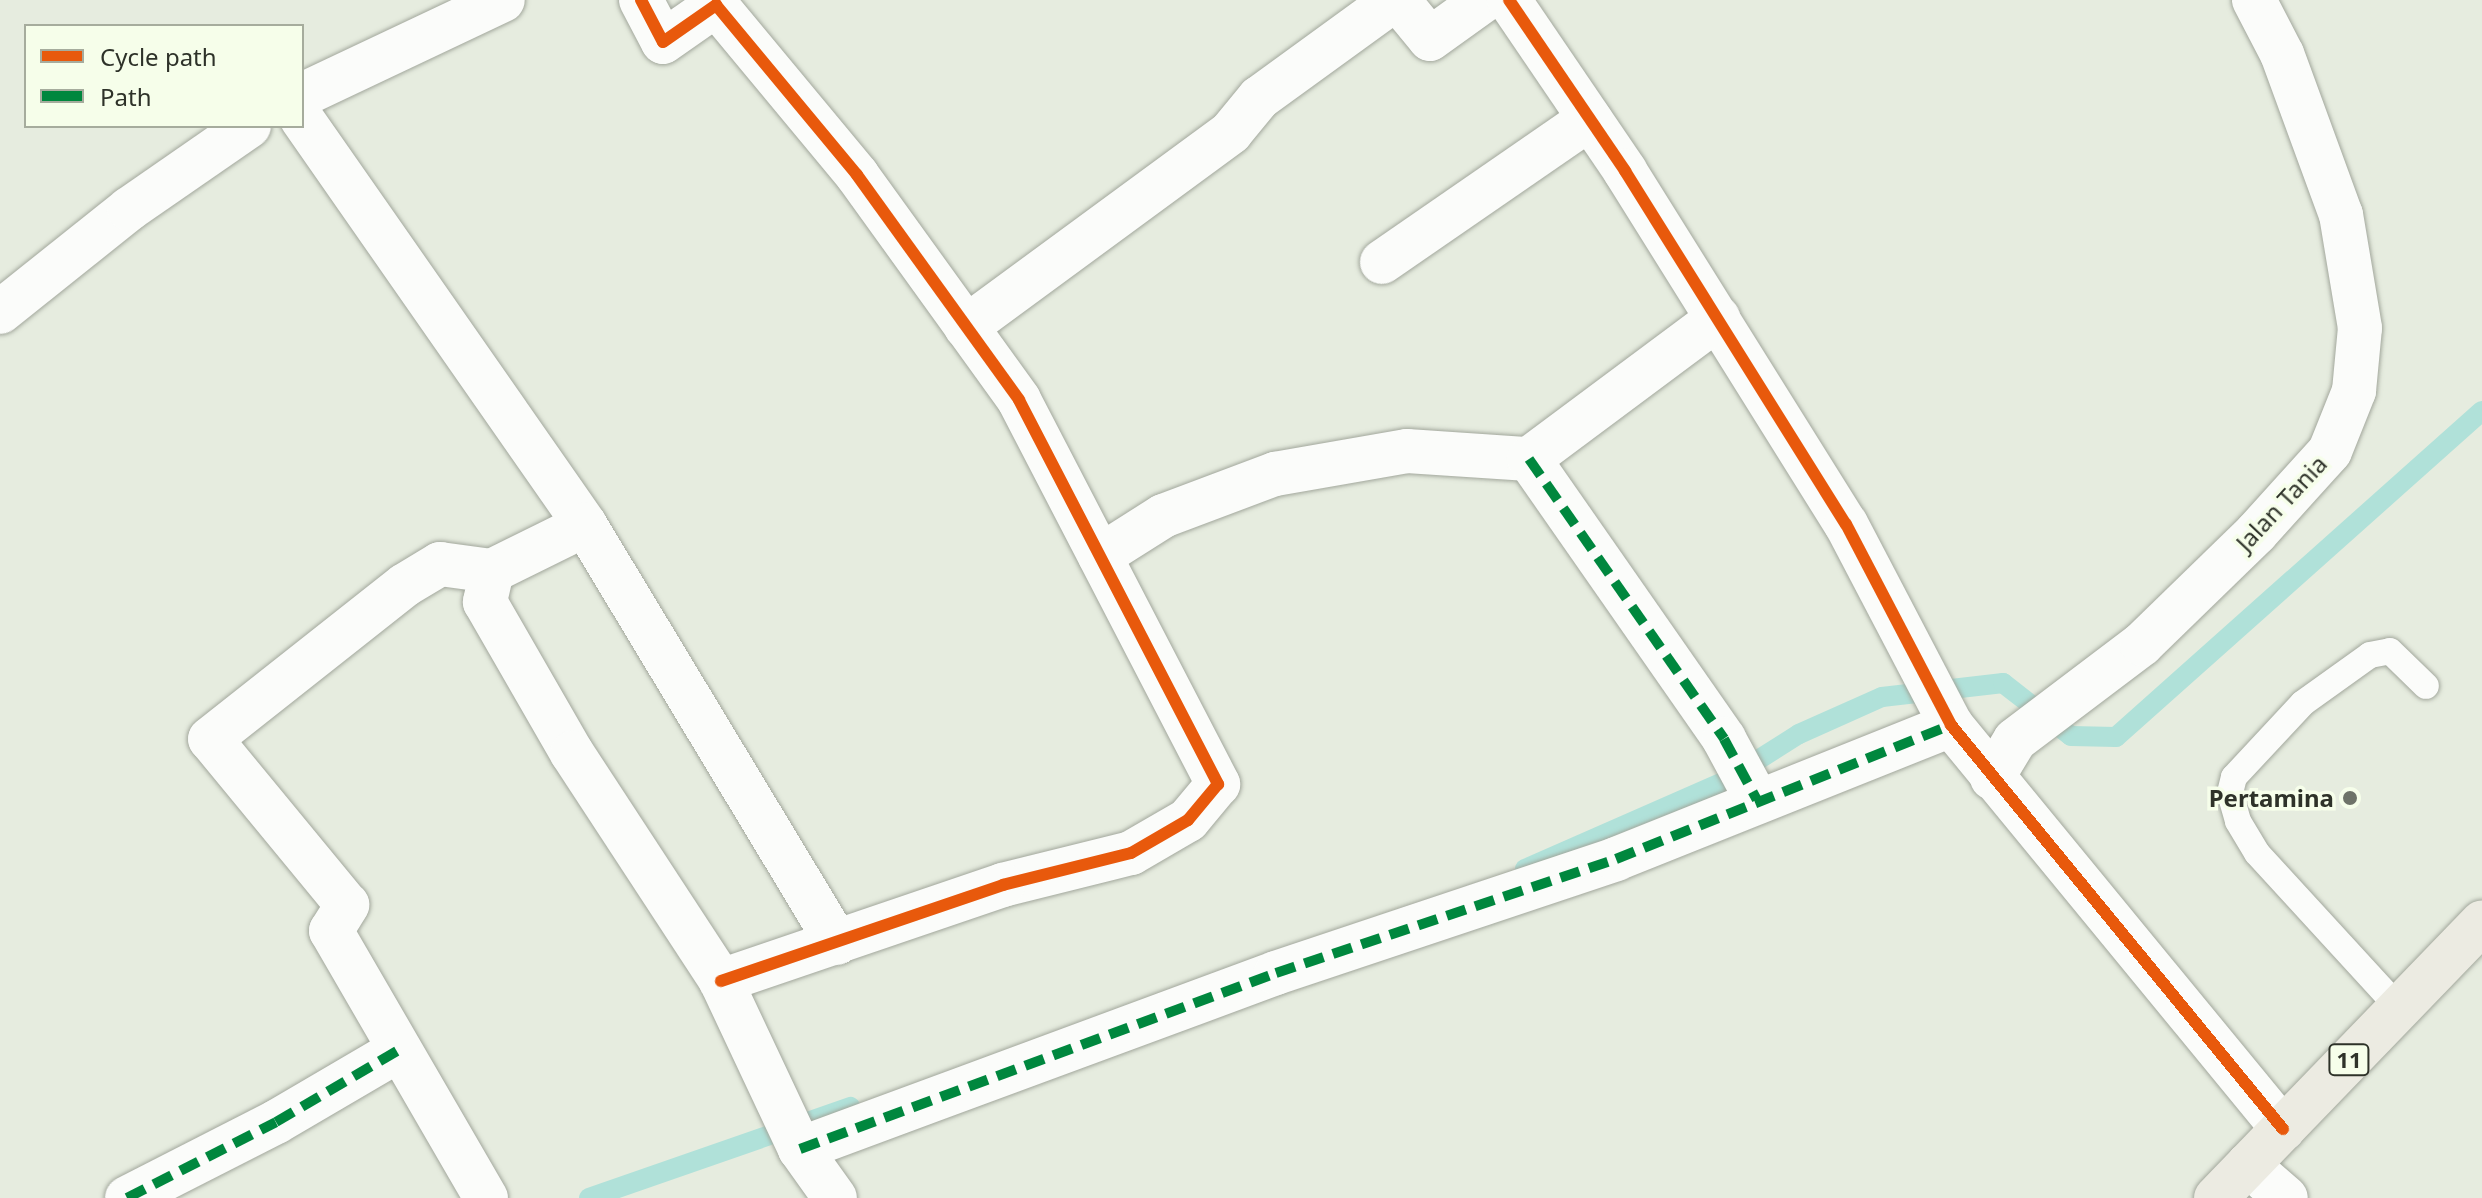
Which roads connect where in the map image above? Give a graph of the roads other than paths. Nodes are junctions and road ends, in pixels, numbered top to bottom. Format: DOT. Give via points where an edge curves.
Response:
graph roads {
  1 [pos="503,0"];
  2 [pos="641,0"];
  3 [pos="1396,0"];
  4 [pos="1484,0"];
  5 [pos="1509,0"];
  6 [pos="2254,0"];
  7 [pos="720,3"];
  8 [pos="304,94"];
  9 [pos="1589,119"];
  10 [pos="304,122"];
  11 [pos="246,128"];
  12 [pos="1382,262"];
  13 [pos="0,312"];
  14 [pos="1718,318"];
  15 [pos="966,327"];
  16 [pos="1529,459"];
  17 [pos="585,525"];
  18 [pos="1100,556"];
  19 [pos="492,571"];
  20 [pos="2426,686"];
  21 [pos="1938,701"];
  22 [pos="1992,778"];
  23 [pos="1755,796"];
  24 [pos="2482,923"];
  25 [pos="837,943"];
  26 [pos="721,981"];
  27 [pos="2399,1008"];
  28 [pos="397,1051"];
  29 [pos="2283,1129"];
  30 [pos="799,1147"];
  31 [pos="2248,1165"];
  32 [pos="127,1198"];
  33 [pos="486,1198"];
  34 [pos="835,1198"];
  35 [pos="2216,1198"];
  36 [pos="2286,1198"];
  1 -- 8 [label="street"];
  2 -- 7 [label="street" via="663,42"];
  3 -- 4 [label="street" via="1430,39"];
  3 -- 15 [label="street" via="1259,98 1231,132"];
  5 -- 9 [label="street"];
  6 -- 22 [label="street, Jalan Tania" via="2282,54 2341,215 2360,328 2354,391 2330,451 2256,533 2142,644 2015,740"];
  7 -- 15 [label="street" via="857,175"];
  9 -- 12 [label="street"];
  9 -- 14 [label="street"];
  10 -- 17 [label="street"];
  11 -- 13 [label="street" via="129,209"];
  14 -- 16 [label="street"];
  14 -- 21 [label="street" via="1846,524"];
  15 -- 18 [label="street" via="1019,400"];
  16 -- 18 [label="street" via="1407,451 1275,474 1163,516"];
  16 -- 23 [label="street" via="1724,739"];
  17 -- 19 [label="street"];
  17 -- 25 [label="street"];
  18 -- 25 [label="street" via="1218,784 1188,820 1131,853 1003,885"];
  19 -- 26 [label="street" via="485,602 505,640"];
  19 -- 28 [label="street" via="440,564 405,585 210,739 347,905 331,931"];
  20 -- 27 [label="lane" via="2390,651 2370,655 2303,703 2234,777 2230,793 2238,821 2257,853"];
  21 -- 22 [label="street"];
  21 -- 23 [label="street"];
  22 -- 29 [label="street"];
  23 -- 30 [label="street" via="1616,859 1276,973"];
  24 -- 27 [label="highway, 11"];
  25 -- 26 [label="street"];
  26 -- 30 [label="street"];
  27 -- 29 [label="highway, 11"];
  28 -- 32 [label="street" via="276,1122"];
  28 -- 33 [label="street"];
  29 -- 31 [label="highway, 11"];
  30 -- 34 [label="street"];
  31 -- 35 [label="highway, 11"];
  31 -- 36 [label="street"];
}
